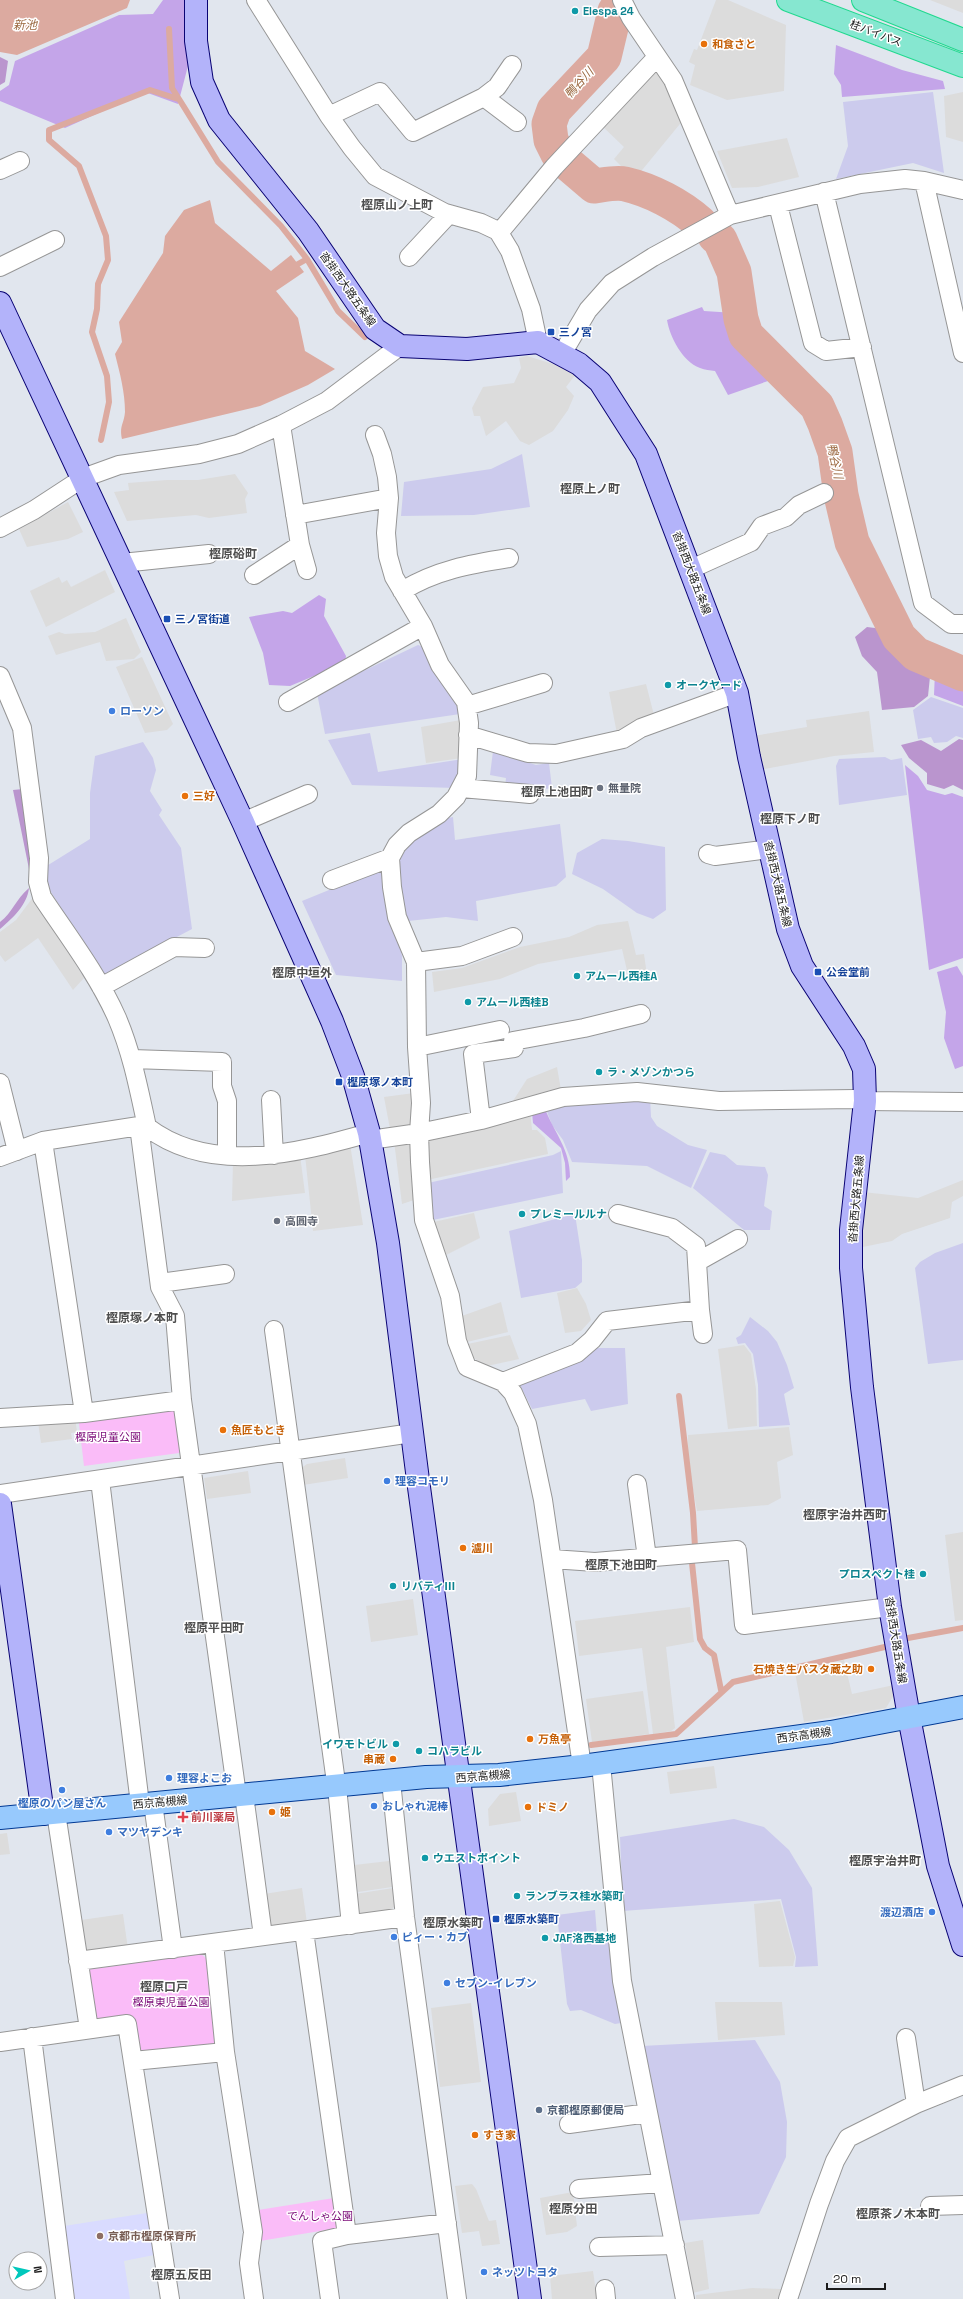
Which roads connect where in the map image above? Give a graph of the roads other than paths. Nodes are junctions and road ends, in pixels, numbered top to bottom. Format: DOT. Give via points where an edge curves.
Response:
graph roads {
  1 [pos="196,0"];
  2 [pos="256,0"];
  3 [pos="622,0"];
  4 [pos="788,0"];
  5 [pos="863,0"];
  6 [pos="963,40"];
  7 [pos="657,57"];
  8 [pos="512,65"];
  9 [pos="963,66"];
  10 [pos="484,97"];
  11 [pos="329,116"];
  12 [pos="517,122"];
  13 [pos="20,161"];
  14 [pos="0,170"];
  15 [pos="924,181"];
  16 [pos="963,190"];
  17 [pos="824,192"];
  18 [pos="778,205"];
  19 [pos="449,214"];
  20 [pos="730,215"];
  21 [pos="499,233"];
  22 [pos="55,240"];
  23 [pos="409,257"];
  24 [pos="0,267"];
  25 [pos="0,303"];
  26 [pos="538,342"];
  27 [pos="400,346"];
  28 [pos="862,347"];
  29 [pos="963,353"];
  30 [pos="562,354"];
  31 [pos="281,425"];
  32 [pos="375,435"];
  33 [pos="83,478"];
  34 [pos="824,493"];
  35 [pos="389,498"];
  36 [pos="295,515"];
  37 [pos="0,528"];
  38 [pos="300,545"];
  39 [pos="209,554"];
  40 [pos="509,558"];
  41 [pos="122,563"];
  42 [pos="691,569"];
  43 [pos="307,570"];
  44 [pos="254,575"];
  45 [pos="402,591"];
  46 [pos="963,624"];
  47 [pos="423,626"];
  48 [pos="0,676"];
  49 [pos="543,683"];
  50 [pos="737,693"];
  51 [pos="288,702"];
  52 [pos="467,706"];
  53 [pos="468,735"];
  54 [pos="461,788"];
  55 [pos="308,794"];
  56 [pos="530,794"];
  57 [pos="243,822"];
  58 [pos="770,849"];
  59 [pos="708,854"];
  60 [pos="390,858"];
  61 [pos="332,880"];
  62 [pos="514,937"];
  63 [pos="197,953"];
  64 [pos="416,962"];
  65 [pos="101,987"];
  66 [pos="641,1014"];
  67 [pos="500,1030"];
  68 [pos="417,1047"];
  69 [pos="132,1059"];
  70 [pos="0,1083"];
  71 [pos="271,1100"];
  72 [pos="865,1101"];
  73 [pos="963,1102"];
  74 [pos="482,1120"];
  75 [pos="143,1126"];
  76 [pos="419,1133"];
  77 [pos="370,1136"];
  78 [pos="43,1141"];
  79 [pos="17,1151"];
  80 [pos="227,1155"];
  81 [pos="274,1156"];
  82 [pos="0,1157"];
  83 [pos="618,1214"];
  84 [pos="738,1239"];
  85 [pos="697,1262"];
  86 [pos="224,1274"];
  87 [pos="160,1284"];
  88 [pos="700,1310"];
  89 [pos="274,1330"];
  90 [pos="703,1334"];
  91 [pos="503,1382"];
  92 [pos="182,1400"];
  93 [pos="84,1414"];
  94 [pos="0,1418"];
  95 [pos="412,1433"];
  96 [pos="292,1450"];
  97 [pos="192,1467"];
  98 [pos="100,1480"];
  99 [pos="637,1484"];
  100 [pos="0,1494"];
  101 [pos="0,1504"];
  102 [pos="647,1558"];
  103 [pos="552,1559"];
  104 [pos="890,1607"];
  105 [pos="963,1707"];
  106 [pos="909,1717"];
  107 [pos="592,1765"];
  108 [pos="460,1778"];
  109 [pos="391,1781"];
  110 [pos="336,1787"];
  111 [pos="240,1795"];
  112 [pos="147,1804"];
  113 [pos="50,1813"];
  114 [pos="0,1818"];
  115 [pos="405,1917"];
  116 [pos="351,1925"];
  117 [pos="304,1931"];
  118 [pos="263,1936"];
  119 [pos="214,1943"];
  120 [pos="963,1945"];
  121 [pos="173,1949"];
  122 [pos="78,1961"];
  123 [pos="89,2029"];
  124 [pos="32,2038"];
  125 [pos="906,2038"];
  126 [pos="0,2042"];
  127 [pos="225,2052"];
  128 [pos="133,2061"];
  129 [pos="963,2085"];
  130 [pos="916,2104"];
  131 [pos="648,2113"];
  132 [pos="569,2124"];
  133 [pos="661,2183"];
  134 [pos="579,2189"];
  135 [pos="963,2205"];
  136 [pos="930,2206"];
  137 [pos="447,2223"];
  138 [pos="347,2235"];
  139 [pos="675,2245"];
  140 [pos="599,2247"];
  141 [pos="65,2299"];
  142 [pos="170,2299"];
  143 [pos="254,2299"];
  144 [pos="330,2299"];
  145 [pos="457,2299"];
  146 [pos="530,2299"];
  147 [pos="685,2299"];
  148 [pos="788,2299"];
  1 -- 27 [label="street, 沓掛西大路五条線" via="196,41 202,82 219,120 308,231 375,329"];
  2 -- 11 [label="street"];
  3 -- 7 [label="street"];
  4 -- 9 [label="highway, 桂バイパス"];
  5 -- 6 [label="highway"];
  7 -- 20 [label="street" via="673,80"];
  7 -- 21 [label="street" via="554,167"];
  8 -- 10 [label="street" via="497,87"];
  10 -- 11 [label="street" via="413,132 380,92"];
  10 -- 12 [label="street"];
  11 -- 19 [label="street" via="375,176"];
  13 -- 14 [label="street"];
  15 -- 16 [label="street"];
  15 -- 17 [label="street" via="905,179 860,184"];
  15 -- 29 [label="street"];
  17 -- 18 [label="street"];
  17 -- 28 [label="street"];
  18 -- 20 [label="street"];
  18 -- 28 [label="street" via="813,343 826,351"];
  19 -- 21 [label="street" via="481,223"];
  19 -- 23 [label="street"];
  20 -- 30 [label="street" via="653,257 612,283 588,310"];
  21 -- 26 [label="street" via="510,251 531,309"];
  22 -- 24 [label="street"];
  25 -- 33 [label="street"];
  26 -- 27 [label="street" via="467,349"];
  26 -- 30 [label="street, 沓掛西大路五条線"];
  27 -- 31 [label="street" via="327,401"];
  28 -- 46 [label="street" via="924,603 951,624"];
  30 -- 42 [label="street, 沓掛西大路五条線" via="579,364 600,382 646,454"];
  31 -- 33 [label="street" via="238,444 199,454 119,465"];
  31 -- 36 [label="street"];
  32 -- 35 [label="street" via="382,454"];
  33 -- 37 [label="street" via="34,510"];
  33 -- 41 [label="street"];
  34 -- 42 [label="street" via="799,505 786,517 762,526 751,542"];
  35 -- 36 [label="street" via="372,499"];
  35 -- 45 [label="street" via="386,533 388,556 394,577"];
  36 -- 38 [label="street"];
  38 -- 43 [label="street"];
  38 -- 44 [label="street"];
  39 -- 41 [label="street"];
  40 -- 45 [label="street" via="460,565 420,579"];
  41 -- 57 [label="street"];
  42 -- 50 [label="street, 沓掛西大路五条線"];
  45 -- 47 [label="street"];
  47 -- 51 [label="street"];
  47 -- 52 [label="street" via="440,665"];
  48 -- 65 [label="street" via="22,728 39,858 38,882 42,897"];
  49 -- 52 [label="street"];
  50 -- 53 [label="street" via="641,728 623,739 556,754 528,753"];
  50 -- 58 [label="street, 沓掛西大路五条線"];
  52 -- 53 [label="street"];
  53 -- 54 [label="street" via="467,776"];
  54 -- 56 [label="street"];
  54 -- 60 [label="street" via="439,814 409,833 397,845"];
  55 -- 57 [label="street"];
  57 -- 77 [label="street" via="332,1021 353,1076"];
  58 -- 59 [label="street" via="715,856"];
  58 -- 72 [label="street, 沓掛西大路五条線" via="788,929 800,959 854,1046 864,1069"];
  60 -- 61 [label="street"];
  60 -- 64 [label="street" via="397,917"];
  62 -- 64 [label="street" via="462,956"];
  63 -- 65 [label="street" via="174,947"];
  64 -- 68 [label="street"];
  65 -- 69 [label="street" via="117,1019"];
  66 -- 74 [label="street" via="513,1041 514,1048 473,1054"];
  67 -- 68 [label="street"];
  68 -- 76 [label="street" via="421,1103"];
  69 -- 75 [label="street"];
  69 -- 80 [label="street" via="222,1062 222,1086 227,1101"];
  70 -- 79 [label="street"];
  71 -- 81 [label="street"];
  72 -- 73 [label="street"];
  72 -- 74 [label="street" via="719,1101 637,1092 563,1097"];
  72 -- 104 [label="street, 沓掛西大路五条線" via="851,1230 851,1268 862,1387"];
  74 -- 76 [label="street"];
  75 -- 78 [label="street"];
  75 -- 80 [label="street" via="163,1139 187,1148"];
  75 -- 87 [label="street"];
  76 -- 77 [label="street"];
  76 -- 91 [label="street" via="424,1220 450,1296 457,1341 467,1367"];
  77 -- 81 [label="street"];
  77 -- 95 [label="street" via="388,1243"];
  78 -- 79 [label="street"];
  78 -- 93 [label="street"];
  79 -- 82 [label="street"];
  80 -- 81 [label="street"];
  83 -- 85 [label="street" via="672,1228 696,1246"];
  84 -- 85 [label="street"];
  85 -- 88 [label="street"];
  86 -- 87 [label="street"];
  87 -- 92 [label="street" via="175,1316"];
  88 -- 90 [label="street"];
  88 -- 91 [label="street" via="607,1321 592,1340 577,1353"];
  89 -- 96 [label="street"];
  91 -- 103 [label="street" via="513,1393 527,1424"];
  92 -- 93 [label="street"];
  92 -- 97 [label="street"];
  93 -- 94 [label="street"];
  95 -- 96 [label="street"];
  95 -- 108 [label="street"];
  96 -- 97 [label="street"];
  96 -- 110 [label="street"];
  97 -- 98 [label="street"];
  97 -- 111 [label="street"];
  98 -- 100 [label="street"];
  98 -- 112 [label="street"];
  99 -- 102 [label="street"];
  101 -- 113 [label="street"];
  102 -- 103 [label="street" via="596,1562"];
  102 -- 104 [label="street" via="737,1550 744,1625"];
  103 -- 107 [label="street" via="562,1640"];
  104 -- 106 [label="street, 沓掛西大路五条線"];
  105 -- 106 [label="main road, 西京高槻線"];
  106 -- 107 [label="main road, 西京高槻線" via="831,1732"];
  106 -- 120 [label="street, 沓掛西大路五条線" via="938,1866"];
  107 -- 108 [label="main road, 西京高槻線"];
  107 -- 131 [label="street" via="622,1981"];
  108 -- 109 [label="main road, 西京高槻線"];
  108 -- 146 [label="street"];
  109 -- 110 [label="main road, 西京高槻線"];
  109 -- 115 [label="street"];
  110 -- 111 [label="main road, 西京高槻線"];
  110 -- 116 [label="street"];
  111 -- 112 [label="main road, 西京高槻線"];
  111 -- 118 [label="street"];
  112 -- 113 [label="main road, 西京高槻線"];
  112 -- 121 [label="street"];
  113 -- 114 [label="main road, 西京高槻線"];
  113 -- 122 [label="street"];
  115 -- 116 [label="street"];
  115 -- 137 [label="street"];
  116 -- 117 [label="street"];
  117 -- 118 [label="street"];
  117 -- 138 [label="street"];
  118 -- 119 [label="street"];
  119 -- 121 [label="street"];
  119 -- 127 [label="street"];
  121 -- 122 [label="street"];
  122 -- 123 [label="street"];
  123 -- 124 [label="street"];
  123 -- 128 [label="street" via="127,2024"];
  124 -- 126 [label="street"];
  124 -- 141 [label="street"];
  125 -- 130 [label="street"];
  127 -- 128 [label="street"];
  127 -- 143 [label="street" via="253,2232 249,2264"];
  128 -- 142 [label="street"];
  129 -- 130 [label="street"];
  130 -- 148 [label="street" via="848,2138 835,2161"];
  131 -- 132 [label="street"];
  131 -- 133 [label="street"];
  133 -- 134 [label="street"];
  133 -- 139 [label="street"];
  135 -- 136 [label="street"];
  137 -- 138 [label="street"];
  137 -- 145 [label="street"];
  138 -- 144 [label="street" via="322,2241"];
  139 -- 140 [label="street"];
  139 -- 147 [label="street"];
}
